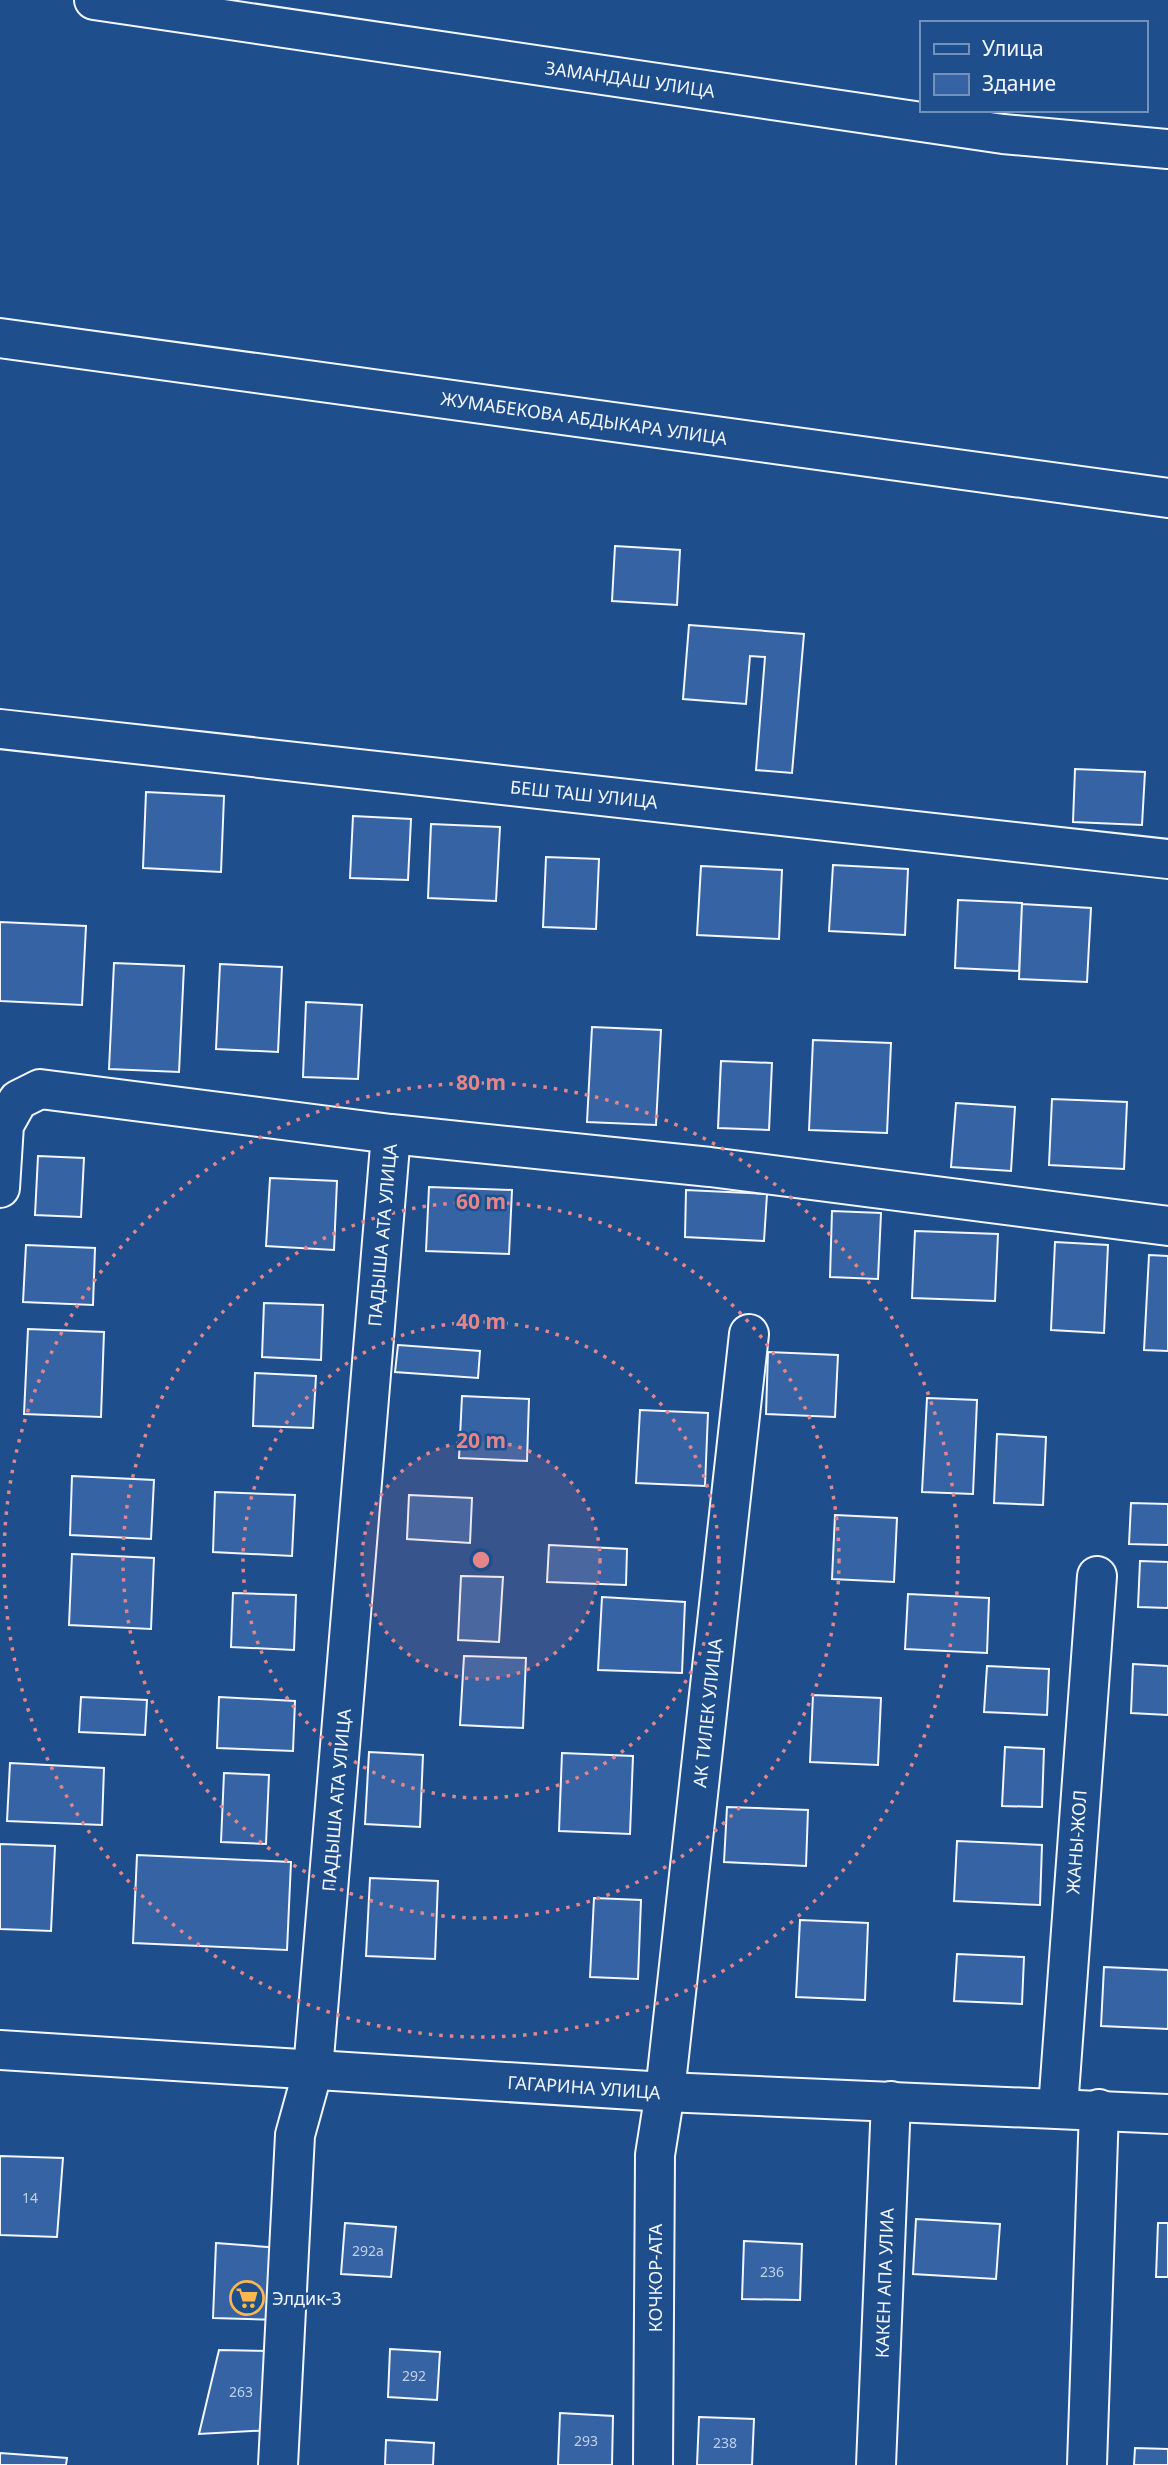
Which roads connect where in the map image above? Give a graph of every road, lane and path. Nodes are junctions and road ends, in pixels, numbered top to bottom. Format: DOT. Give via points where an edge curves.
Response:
graph roads {
  1 [pos="94,0"];
  2 [pos="1168,149"];
  3 [pos="0,338"];
  4 [pos="1168,498"];
  5 [pos="0,729"];
  6 [pos="1168,859"];
  7 [pos="391,1134"];
  8 [pos="0,1188"];
  9 [pos="1168,1226"];
  10 [pos="749,1334"];
  11 [pos="1097,1576"];
  12 [pos="0,2050"];
  13 [pos="313,2070"];
  14 [pos="664,2092"];
  15 [pos="891,2101"];
  16 [pos="1058,2108"];
  17 [pos="1099,2109"];
  18 [pos="1168,2114"];
  19 [pos="278,2465"];
  20 [pos="653,2465"];
  21 [pos="876,2465"];
  22 [pos="1087,2465"];
  1 -- 2 [label="street, ЗАМАНДАШ УЛИЦА" via="1003,134"];
  3 -- 4 [label="street, ЖУМАБЕКОВА АБДЫКАРА УЛИЦА"];
  5 -- 6 [label="street, БЕШ ТАШ УЛИЦА"];
  7 -- 8 [label="street" via="40,1090 18,1100 4,1125"];
  7 -- 9 [label="street" via="710,1167"];
  7 -- 13 [label="street, ПАДЫША АТА УЛИЦА"];
  10 -- 14 [label="street, АК ТИЛЕК УЛИЦА"];
  11 -- 16 [label="street, ЖАНЫ-ЖОЛ"];
  12 -- 13 [label="street, ГАГАРИНА УЛИЦА"];
  13 -- 14 [label="street, ГАГАРИНА УЛИЦА"];
  13 -- 19 [label="street, ПАДЫША АТА УЛИЦА" via="295,2135"];
  14 -- 15 [label="street, ГАГАРИНА УЛИЦА"];
  14 -- 20 [label="street, КОЧКОР-АТА" via="656,2155"];
  15 -- 16 [label="street, ГАГАРИНА УЛИЦА"];
  15 -- 21 [label="street, КАКЕН АПА УЛИА"];
  16 -- 17 [label="street, ГАГАРИНА УЛИЦА"];
  17 -- 18 [label="street, ГАГАРИНА УЛИЦА"];
  17 -- 22 [label="street"];
}
